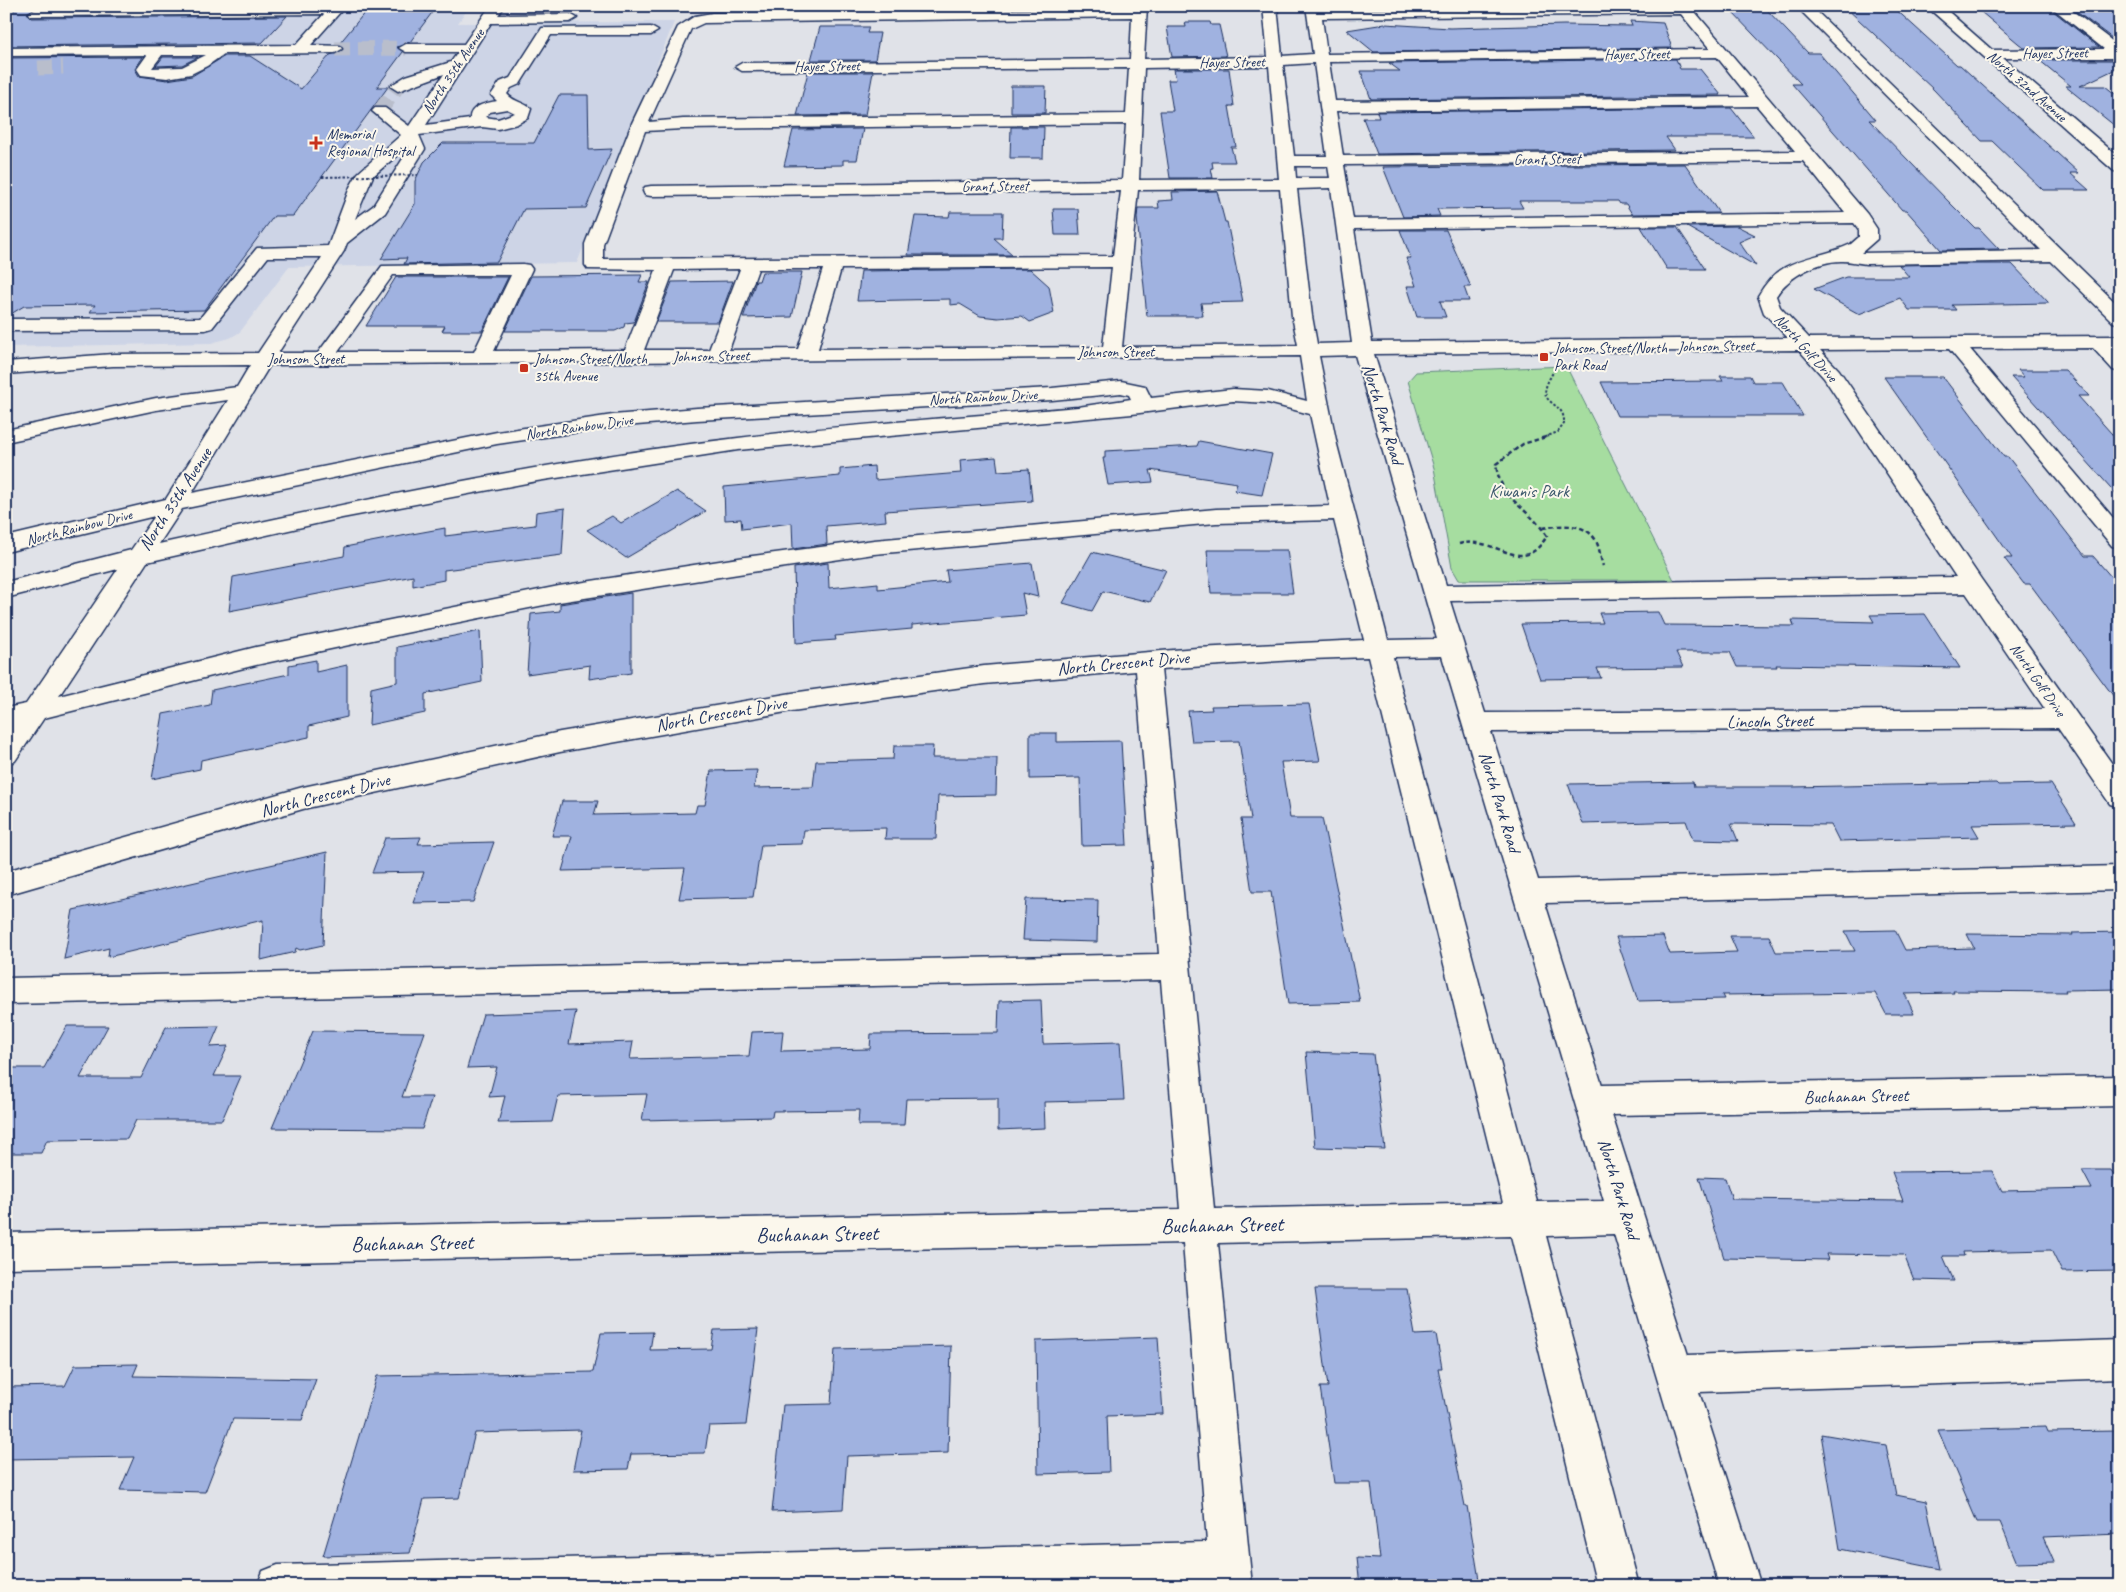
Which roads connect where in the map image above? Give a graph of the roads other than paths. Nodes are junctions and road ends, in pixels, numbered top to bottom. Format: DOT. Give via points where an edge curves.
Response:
graph roads {
  1 [pos="1270,6"];
  2 [pos="1803,6"];
  3 [pos="1933,6"];
  4 [pos="2056,6"];
  5 [pos="1684,8"];
  6 [pos="1140,9"];
  7 [pos="493,10"];
  8 [pos="1313,10"];
  9 [pos="36,13"];
  10 [pos="628,24"];
  11 [pos="654,24"];
  12 [pos="406,48"];
  13 [pos="469,48"];
  14 [pos="335,49"];
  15 [pos="220,50"];
  16 [pos="299,50"];
  17 [pos="103,51"];
  18 [pos="157,51"];
  19 [pos="6,52"];
  20 [pos="1722,53"];
  21 [pos="2119,53"];
  22 [pos="1990,54"];
  23 [pos="1320,60"];
  24 [pos="1276,61"];
  25 [pos="1138,63"];
  26 [pos="458,65"];
  27 [pos="72,66"];
  28 [pos="742,67"];
  29 [pos="398,86"];
  30 [pos="1763,101"];
  31 [pos="503,102"];
  32 [pos="430,104"];
  33 [pos="450,106"];
  34 [pos="1328,106"];
  35 [pos="468,107"];
  36 [pos="380,111"];
  37 [pos="484,115"];
  38 [pos="1134,120"];
  39 [pos="639,127"];
  40 [pos="412,133"];
  41 [pos="1808,156"];
  42 [pos="1285,161"];
  43 [pos="1336,161"];
  44 [pos="2120,167"];
  45 [pos="1288,183"];
  46 [pos="1339,183"];
  47 [pos="1130,184"];
  48 [pos="651,191"];
  49 [pos="1861,218"];
  50 [pos="1345,224"];
  51 [pos="337,246"];
  52 [pos="1838,255"];
  53 [pos="2057,255"];
  54 [pos="1122,261"];
  55 [pos="834,263"];
  56 [pos="667,264"];
  57 [pos="751,264"];
  58 [pos="2120,318"];
  59 [pos="8,327"];
  60 [pos="2098,342"];
  61 [pos="2120,342"];
  62 [pos="1955,344"];
  63 [pos="1803,345"];
  64 [pos="1363,349"];
  65 [pos="1307,350"];
  66 [pos="1112,352"];
  67 [pos="6,355"];
  68 [pos="806,355"];
  69 [pos="717,356"];
  70 [pos="632,357"];
  71 [pos="481,358"];
  72 [pos="266,359"];
  73 [pos="324,359"];
  74 [pos="113,360"];
  75 [pos="2120,366"];
  76 [pos="6,368"];
  77 [pos="245,392"];
  78 [pos="1132,408"];
  79 [pos="1319,410"];
  80 [pos="6,436"];
  81 [pos="174,504"];
  82 [pos="1343,513"];
  83 [pos="2120,541"];
  84 [pos="6,545"];
  85 [pos="138,556"];
  86 [pos="1973,585"];
  87 [pos="6,590"];
  88 [pos="1436,593"];
  89 [pos="1453,648"];
  90 [pos="1378,649"];
  91 [pos="1148,661"];
  92 [pos="37,708"];
  93 [pos="6,718"];
  94 [pos="2065,718"];
  95 [pos="1475,723"];
  96 [pos="6,754"];
  97 [pos="2120,797"];
  98 [pos="2120,878"];
  99 [pos="6,883"];
  100 [pos="1528,892"];
  101 [pos="1175,967"];
  102 [pos="6,991"];
  103 [pos="2120,1091"];
  104 [pos="1592,1100"];
  105 [pos="1628,1217"];
  106 [pos="1524,1219"];
  107 [pos="1199,1226"];
  108 [pos="6,1251"];
  109 [pos="2120,1359"];
  110 [pos="1676,1374"];
  111 [pos="1230,1574"];
  112 [pos="278,1586"];
  113 [pos="1618,1586"];
  114 [pos="1740,1586"];
  1 -- 24 [label="street"];
  2 -- 53 [label="street"];
  3 -- 22 [label="street, North 32nd Avenue"];
  4 -- 21 [label="street"];
  5 -- 8 [label="street"];
  5 -- 20 [label="street, North Golf Drive"];
  6 -- 25 [label="street"];
  6 -- 39 [label="street" via="700,19 685,28"];
  7 -- 10 [label="street"];
  7 -- 13 [label="street, North 35th Avenue"];
  8 -- 23 [label="street, North Park Road"];
  9 -- 16 [label="street" via="335,10"];
  10 -- 11 [label="street"];
  10 -- 31 [label="street" via="547,31 515,81 520,85"];
  12 -- 13 [label="street"];
  13 -- 26 [label="street, North 35th Avenue"];
  14 -- 16 [label="street"];
  15 -- 16 [label="street"];
  15 -- 18 [label="street"];
  15 -- 18 [label="street" via="204,64 184,71 146,72 146,64"];
  17 -- 18 [label="street"];
  17 -- 19 [label="street" via="30,59"];
  17 -- 27 [label="street"];
  20 -- 23 [label="street, Hayes Street" via="1343,57"];
  20 -- 30 [label="street, North Golf Drive"];
  21 -- 22 [label="street, Hayes Street"];
  22 -- 44 [label="street, North 32nd Avenue"];
  23 -- 24 [label="street, Hayes Street"];
  23 -- 34 [label="street, North Park Road"];
  24 -- 25 [label="street, Hayes Street"];
  24 -- 42 [label="street"];
  25 -- 28 [label="street, Hayes Street"];
  25 -- 38 [label="street"];
  26 -- 29 [label="street"];
  26 -- 32 [label="street, North 35th Avenue"];
  30 -- 34 [label="street"];
  30 -- 41 [label="street, North Golf Drive"];
  31 -- 37 [label="street"];
  31 -- 37 [label="street" via="520,106 524,112 511,121 495,124"];
  32 -- 33 [label="street"];
  32 -- 40 [label="street, North 35th Avenue"];
  34 -- 43 [label="street, North Park Road"];
  35 -- 37 [label="street"];
  36 -- 40 [label="street"];
  37 -- 40 [label="street"];
  38 -- 39 [label="street"];
  38 -- 47 [label="street"];
  39 -- 56 [label="street" via="594,244 594,265"];
  40 -- 51 [label="street, North 35th Avenue" via="366,174 358,187"];
  40 -- 51 [label="street, North 35th Avenue" via="417,149 379,210"];
  41 -- 43 [label="street, Grant Street"];
  41 -- 49 [label="street, North Golf Drive"];
  42 -- 43 [label="street, Grant Street"];
  42 -- 45 [label="street"];
  43 -- 46 [label="street, North Park Road"];
  45 -- 46 [label="street, Grant Street"];
  45 -- 47 [label="street, Grant Street"];
  45 -- 65 [label="street"];
  46 -- 50 [label="street, North Park Road"];
  47 -- 48 [label="street, Grant Street"];
  47 -- 54 [label="street"];
  49 -- 50 [label="street"];
  49 -- 52 [label="street, North Golf Drive" via="1868,229 1868,238 1857,248"];
  50 -- 64 [label="street, North Park Road"];
  51 -- 59 [label="street" via="263,252 205,324"];
  51 -- 72 [label="street, North 35th Avenue"];
  52 -- 53 [label="street" via="1866,258"];
  52 -- 63 [label="street, North Golf Drive" via="1789,272 1769,290 1767,296 1771,309"];
  53 -- 58 [label="street"];
  54 -- 55 [label="street"];
  54 -- 66 [label="street"];
  55 -- 57 [label="street"];
  55 -- 68 [label="street"];
  56 -- 57 [label="street"];
  56 -- 70 [label="street"];
  57 -- 69 [label="street"];
  60 -- 61 [label="street, Johnson Street"];
  60 -- 62 [label="street, Johnson Street"];
  60 -- 75 [label="street"];
  62 -- 63 [label="street, Johnson Street"];
  62 -- 83 [label="street"];
  63 -- 64 [label="street, Johnson Street"];
  63 -- 86 [label="street, North Golf Drive" via="1832,374"];
  64 -- 65 [label="street, Johnson Street"];
  64 -- 88 [label="street, North Park Road"];
  65 -- 66 [label="street, Johnson Street"];
  65 -- 79 [label="street"];
  66 -- 68 [label="street, Johnson Street"];
  67 -- 74 [label="street, Johnson Street" via="47,354"];
  68 -- 69 [label="street, Johnson Street"];
  69 -- 70 [label="street, Johnson Street"];
  70 -- 71 [label="street, Johnson Street"];
  71 -- 73 [label="street, Johnson Street"];
  71 -- 73 [label="street" via="523,269 388,270"];
  72 -- 73 [label="street, Johnson Street"];
  72 -- 74 [label="street, Johnson Street"];
  72 -- 77 [label="street, North 35th Avenue"];
  74 -- 76 [label="street, Johnson Street"];
  77 -- 80 [label="street" via="156,404"];
  77 -- 81 [label="street, North 35th Avenue"];
  78 -- 79 [label="street, North Rainbow Drive" via="1246,395"];
  78 -- 81 [label="street, North Rainbow Drive" via="1142,401 1138,390 1121,387 613,421 497,438"];
  78 -- 85 [label="street, North Rainbow Drive" via="738,444 547,473 342,511"];
  79 -- 82 [label="street"];
  81 -- 84 [label="street, North Rainbow Drive"];
  81 -- 85 [label="street, North 35th Avenue"];
  82 -- 90 [label="street"];
  82 -- 92 [label="street" via="1216,516 874,548 745,565 559,594 414,623 256,656"];
  85 -- 87 [label="street, North Rainbow Drive"];
  85 -- 92 [label="street, North 35th Avenue"];
  86 -- 88 [label="street"];
  86 -- 94 [label="street, North Golf Drive"];
  88 -- 89 [label="street, North Park Road"];
  89 -- 90 [label="street, North Crescent Drive"];
  89 -- 95 [label="street, North Park Road"];
  90 -- 91 [label="street, North Crescent Drive" via="1310,650"];
  90 -- 106 [label="street"];
  91 -- 99 [label="street, North Crescent Drive" via="984,675 792,702 560,742 303,798"];
  91 -- 101 [label="street"];
  92 -- 93 [label="street"];
  92 -- 96 [label="street, North 35th Avenue"];
  94 -- 95 [label="street, Lincoln Street"];
  94 -- 97 [label="street, North Golf Drive"];
  95 -- 100 [label="street, North Park Road"];
  98 -- 100 [label="street"];
  100 -- 104 [label="street, North Park Road"];
  101 -- 102 [label="street"];
  101 -- 107 [label="street"];
  103 -- 104 [label="street, Buchanan Street"];
  104 -- 105 [label="street, North Park Road"];
  105 -- 106 [label="street, Buchanan Street"];
  105 -- 110 [label="street, North Park Road"];
  106 -- 107 [label="street, Buchanan Street"];
  106 -- 113 [label="street"];
  107 -- 108 [label="street, Buchanan Street"];
  107 -- 111 [label="street"];
  109 -- 110 [label="street"];
  110 -- 114 [label="street, North Park Road"];
  111 -- 112 [label="street"];
}
